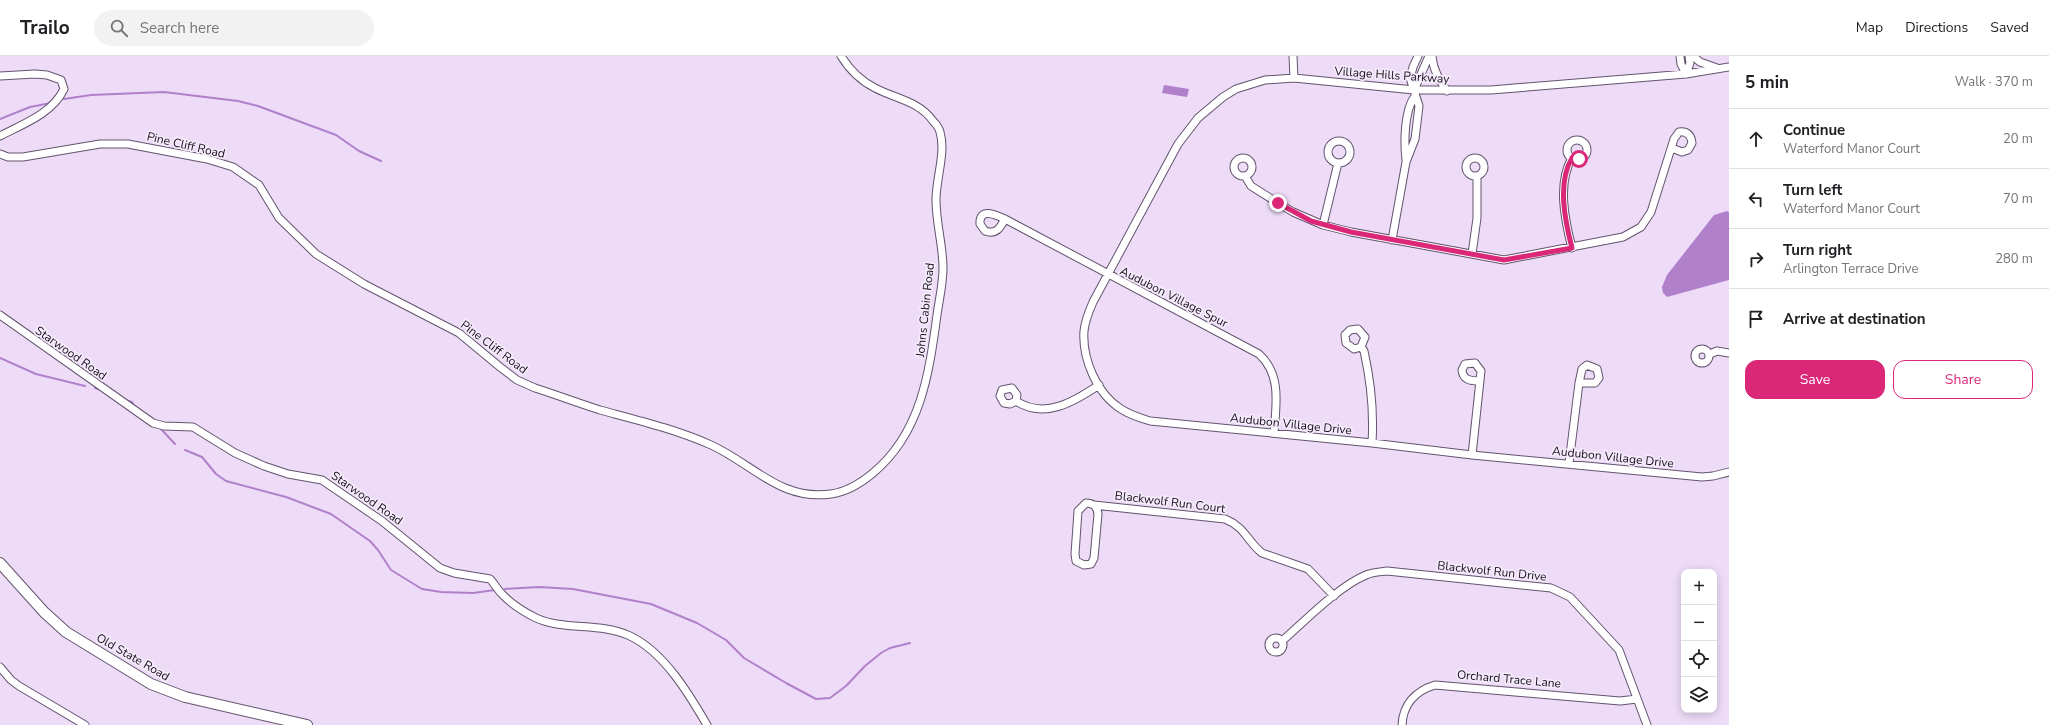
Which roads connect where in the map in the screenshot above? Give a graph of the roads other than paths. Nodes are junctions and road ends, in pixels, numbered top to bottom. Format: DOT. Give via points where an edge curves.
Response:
graph roads {
  1 [pos="841,56"];
  2 [pos="1293,56"];
  3 [pos="1418,56"];
  4 [pos="1429,56"];
  5 [pos="1432,56"];
  6 [pos="1680,56"];
  7 [pos="1689,56"];
  8 [pos="1693,56"];
  9 [pos="1729,67"];
  10 [pos="1719,69"];
  11 [pos="1686,74"];
  12 [pos="0,76"];
  13 [pos="1294,78"];
  14 [pos="1447,91"];
  15 [pos="1414,93"];
  16 [pos="0,136"];
  17 [pos="1672,148"];
  18 [pos="0,154"];
  19 [pos="1572,158"];
  20 [pos="1406,162"];
  21 [pos="1338,163"];
  22 [pos="1164,170"];
  23 [pos="1245,176"];
  24 [pos="1477,176"];
  25 [pos="1005,219"];
  26 [pos="1323,225"];
  27 [pos="1392,240"];
  28 [pos="1572,248"];
  29 [pos="1472,254"];
  30 [pos="1107,275"];
  31 [pos="0,315"];
  32 [pos="1361,347"];
  33 [pos="1729,353"];
  34 [pos="1710,354"];
  35 [pos="1480,381"];
  36 [pos="1579,384"];
  37 [pos="1099,386"];
  38 [pos="1016,401"];
  39 [pos="912,424"];
  40 [pos="1274,433"];
  41 [pos="1372,443"];
  42 [pos="1472,455"];
  43 [pos="1569,463"];
  44 [pos="1729,472"];
  45 [pos="1094,505"];
  46 [pos="0,563"];
  47 [pos="1334,596"];
  48 [pos="1282,641"];
  49 [pos="0,667"];
  50 [pos="1637,699"];
  51 [pos="85,725"];
  52 [pos="307,725"];
  53 [pos="707,725"];
  54 [pos="1402,725"];
  55 [pos="1647,725"];
  1 -- 39 [label="street, Johns Cabin Road" via="854,72 873,88 926,111 940,130 942,145 936,199 943,272 930,370"];
  2 -- 13 [label="street"];
  3 -- 15 [label="street" via="1411,75"];
  4 -- 15 [label="street"];
  5 -- 14 [label="street" via="1436,75"];
  6 -- 11 [label="street"];
  7 -- 11 [label="street" via="1690,63"];
  8 -- 10 [label="street" via="1700,62"];
  9 -- 10 [label="street, Village Hills Parkway"];
  10 -- 11 [label="street, Village Hills Parkway"];
  11 -- 14 [label="street, Village Hills Parkway" via="1491,90"];
  12 -- 16 [label="street" via="47,75 61,80 64,89 56,102 41,114"];
  13 -- 15 [label="street, Village Hills Parkway"];
  13 -- 22 [label="street, Village Hills Parkway" via="1265,80 1223,97 1188,130"];
  14 -- 15 [label="street, Village Hills Parkway"];
  15 -- 20 [label="street" via="1408,107 1404,147"];
  15 -- 20 [label="street" via="1419,106 1413,146"];
  17 -- 28 [label="street" via="1651,212 1641,227 1623,237"];
  18 -- 39 [label="street, Pine Cliff Road" via="23,157 100,144 128,144 207,159 233,167 259,185 279,218 316,254 364,284 459,332 517,380 711,445 769,482 797,493 832,494 864,481 882,466"];
  19 -- 28 [label="street" via="1565,175 1564,198 1565,222"];
  20 -- 27 [label="street"];
  21 -- 26 [label="street"];
  22 -- 30 [label="street, Audubon Village Drive"];
  23 -- 26 [label="street" via="1251,186 1292,212"];
  24 -- 29 [label="street" via="1477,218"];
  25 -- 30 [label="street, Audubon Village Spur"];
  26 -- 27 [label="street"];
  27 -- 29 [label="street"];
  28 -- 29 [label="street" via="1504,260"];
  30 -- 37 [label="street, Audubon Village Drive" via="1091,307 1084,331 1086,358"];
  30 -- 40 [label="street, Audubon Village Spur" via="1251,349 1264,359 1274,376 1275,383"];
  31 -- 53 [label="street, Starwood Road" via="153,423 193,427 235,453 264,466 288,474 322,480 382,521 440,568 490,579 506,598 536,618 553,623 619,632 640,641 676,678"];
  32 -- 41 [label="street" via="1364,351 1374,416"];
  33 -- 34 [label="street" via="1717,351"];
  35 -- 35 [label="street" via="1481,371 1478,364 1465,364 1463,376 1468,380"];
  35 -- 42 [label="street"];
  36 -- 36 [label="street" via="1580,373 1584,367 1590,365 1597,369 1599,375 1594,383"];
  36 -- 43 [label="street"];
  37 -- 38 [label="street" via="1072,403 1054,408 1025,406"];
  37 -- 40 [label="street, Audubon Village Drive" via="1120,409 1150,420"];
  40 -- 41 [label="street, Audubon Village Drive"];
  41 -- 42 [label="street, Audubon Village Drive"];
  42 -- 43 [label="street, Audubon Village Drive"];
  43 -- 44 [label="street, Audubon Village Drive" via="1702,477"];
  45 -- 45 [label="street, Blackwolf Run Court" via="1086,503 1078,511 1075,557 1081,565 1090,564 1094,558 1098,514"];
  45 -- 47 [label="street, Blackwolf Run Court" via="1225,519 1236,524 1256,548 1267,555 1308,569"];
  46 -- 52 [label="street, Old State Road" via="44,612 66,632 151,684 185,697"];
  47 -- 48 [label="street, Blackwolf Run Drive"];
  47 -- 50 [label="street, Blackwolf Run Drive" via="1365,575 1387,571 1559,590 1570,597 1619,650"];
  49 -- 51 [label="street" via="19,686"];
  50 -- 54 [label="street, Orchard Trace Lane" via="1620,701 1435,685 1420,692 1409,702 1405,708"];
  50 -- 55 [label="street, Blackwolf Run Drive"];
}
